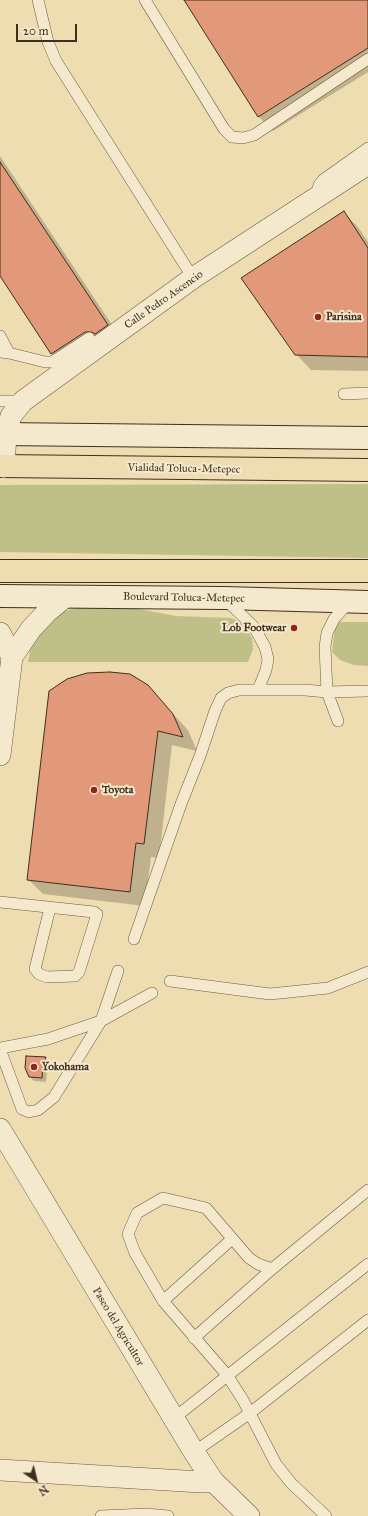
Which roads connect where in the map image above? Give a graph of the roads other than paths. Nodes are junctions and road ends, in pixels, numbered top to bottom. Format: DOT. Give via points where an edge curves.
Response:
graph roads {
  1 [pos="38,0"];
  2 [pos="145,0"];
  3 [pos="368,59"];
  4 [pos="368,148"];
  5 [pos="368,164"];
  6 [pos="322,195"];
  7 [pos="193,278"];
  8 [pos="0,336"];
  9 [pos="89,338"];
  10 [pos="5,353"];
  11 [pos="368,393"];
  12 [pos="344,394"];
  13 [pos="0,401"];
  14 [pos="23,401"];
  15 [pos="3,434"];
  16 [pos="368,438"];
  17 [pos="2,467"];
  18 [pos="368,470"];
  19 [pos="0,571"];
  20 [pos="368,571"];
  21 [pos="0,596"];
  22 [pos="65,597"];
  23 [pos="224,598"];
  24 [pos="358,602"];
  25 [pos="0,634"];
  26 [pos="12,657"];
  27 [pos="258,690"];
  28 [pos="368,691"];
  29 [pos="327,692"];
  30 [pos="338,721"];
  31 [pos="1,747"];
  32 [pos="0,902"];
  33 [pos="50,908"];
  34 [pos="134,939"];
  35 [pos="118,972"];
  36 [pos="368,972"];
  37 [pos="170,981"];
  38 [pos="152,994"];
  39 [pos="101,1021"];
  40 [pos="0,1048"];
  41 [pos="0,1128"];
  42 [pos="368,1190"];
  43 [pos="232,1239"];
  44 [pos="368,1264"];
  45 [pos="272,1269"];
  46 [pos="163,1301"];
  47 [pos="368,1320"];
  48 [pos="194,1338"];
  49 [pos="227,1375"];
  50 [pos="250,1413"];
  51 [pos="173,1419"];
  52 [pos="194,1452"];
  53 [pos="0,1470"];
  54 [pos="213,1481"];
  55 [pos="227,1506"];
  56 [pos="146,1515"];
  57 [pos="101,1516"];
  58 [pos="168,1516"];
  59 [pos="249,1516"];
  60 [pos="326,1516"];
  1 -- 7 [label="lane" via="48,42 56,61"];
  2 -- 3 [label="lane" via="224,129 232,136 243,138 254,135"];
  4 -- 6 [label="lane" via="319,184 318,189"];
  5 -- 6 [label="street, Calle Pedro Ascencio"];
  6 -- 7 [label="street, Calle Pedro Ascencio"];
  7 -- 14 [label="street, Calle Pedro Ascencio"];
  8 -- 10 [label="lane"];
  9 -- 10 [label="lane" via="52,362"];
  11 -- 12 [label="lane"];
  13 -- 14 [label="lane"];
  14 -- 15 [label="street, Calle Pedro Ascencio" via="11,416"];
  15 -- 16 [label="main road"];
  15 -- 17 [label="street, Calle Pedro Ascencio"];
  17 -- 18 [label="highway, Vialidad Toluca-Metepec"];
  19 -- 20 [label="highway"];
  21 -- 22 [label="main road, Boulevard Toluca-Metepec"];
  22 -- 23 [label="main road, Boulevard Toluca-Metepec"];
  22 -- 26 [label="street" via="31,630"];
  23 -- 24 [label="main road, Boulevard Toluca-Metepec"];
  23 -- 27 [label="lane" via="254,626 265,647 268,659"];
  24 -- 29 [label="lane" via="334,619 326,633"];
  25 -- 26 [label="street"];
  26 -- 31 [label="street"];
  27 -- 29 [label="lane"];
  27 -- 34 [label="lane" via="228,693 221,698 215,710"];
  28 -- 29 [label="lane"];
  29 -- 30 [label="lane"];
  32 -- 33 [label="lane"];
  33 -- 33 [label="lane" via="35,968 39,974 48,977 75,976 79,972 98,919 97,914"];
  35 -- 39 [label="lane"];
  36 -- 37 [label="lane" via="328,988 270,994"];
  38 -- 39 [label="lane"];
  39 -- 40 [label="lane" via="48,1038"];
  39 -- 40 [label="lane" via="54,1097 38,1110 29,1112 22,1108"];
  41 -- 51 [label="street, Paseo del Agricultor"];
  42 -- 45 [label="lane"];
  43 -- 45 [label="lane" via="249,1258"];
  43 -- 46 [label="lane"];
  43 -- 46 [label="lane" via="206,1208 163,1198 137,1213 128,1234 135,1253"];
  44 -- 49 [label="lane"];
  45 -- 48 [label="lane"];
  46 -- 48 [label="lane"];
  47 -- 50 [label="lane"];
  48 -- 49 [label="lane"];
  49 -- 50 [label="lane"];
  49 -- 51 [label="lane"];
  50 -- 52 [label="lane"];
  50 -- 60 [label="lane" via="276,1464 291,1483"];
  51 -- 52 [label="street, Paseo del Agricultor"];
  52 -- 54 [label="street, Paseo del Agricultor"];
  53 -- 54 [label="street"];
  54 -- 55 [label="street, Paseo del Agricultor"];
  55 -- 59 [label="street, Paseo del Agricultor"];
  56 -- 57 [label="lane"];
  56 -- 58 [label="lane"];
}
